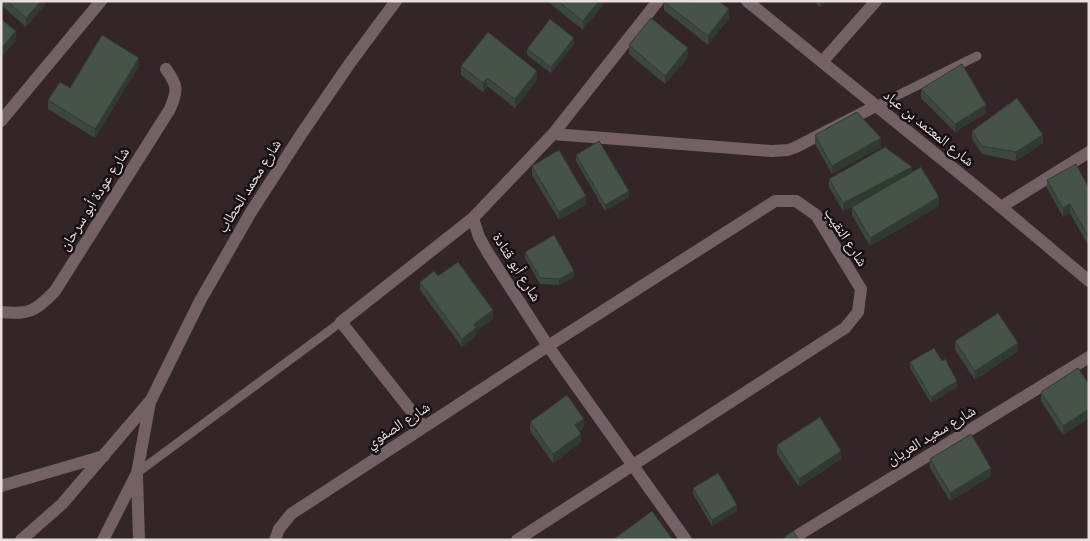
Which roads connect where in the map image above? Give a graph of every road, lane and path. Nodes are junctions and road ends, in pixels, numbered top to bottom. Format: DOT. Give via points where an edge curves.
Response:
graph roads {
  1 [pos="101,1"];
  2 [pos="396,1"];
  3 [pos="658,1"];
  4 [pos="748,1"];
  5 [pos="876,1"];
  6 [pos="977,56"];
  7 [pos="822,62"];
  8 [pos="166,69"];
  9 [pos="876,106"];
  10 [pos="3,114"];
  11 [pos="552,134"];
  12 [pos="1089,152"];
  13 [pos="1001,207"];
  14 [pos="473,218"];
  15 [pos="1089,281"];
  16 [pos="1,312"];
  17 [pos="341,322"];
  18 [pos="548,346"];
  19 [pos="1089,357"];
  20 [pos="151,400"];
  21 [pos="424,427"];
  22 [pos="104,456"];
  23 [pos="632,465"];
  24 [pos="137,473"];
  25 [pos="1,486"];
  26 [pos="22,540"];
  27 [pos="103,540"];
  28 [pos="139,540"];
  29 [pos="275,540"];
  30 [pos="517,540"];
  31 [pos="686,540"];
  32 [pos="790,540"];
  1 -- 10 [label="street"];
  2 -- 20 [label="street, شارع محمد الحطاب" via="350,63 251,212 200,301"];
  3 -- 11 [label="street"];
  4 -- 7 [label="street, شارع المعتمد بن عباد"];
  5 -- 7 [label="street"];
  6 -- 9 [label="lane"];
  7 -- 9 [label="street, شارع المعتمد بن عباد"];
  8 -- 16 [label="street, شارع عودة أبو سرحان" via="174,81 176,94 170,109 55,291 42,305 24,313"];
  9 -- 11 [label="street" via="788,150"];
  9 -- 13 [label="street, شارع المعتمد بن عباد"];
  11 -- 14 [label="street"];
  12 -- 13 [label="street"];
  13 -- 15 [label="street, شارع المعتمد بن عباد"];
  14 -- 17 [label="street"];
  14 -- 18 [label="street, شارع أبو قتادة" via="488,253"];
  17 -- 21 [label="street"];
  17 -- 24 [label="lane"];
  18 -- 21 [label="street, شارع الصفوي"];
  18 -- 23 [label="street, شارع أبو قتادة"];
  18 -- 23 [label="street, شارع النقيب" via="776,201 796,201 816,215 861,289 858,312 845,328"];
  19 -- 32 [label="street, شارع سعيد العريان"];
  20 -- 22 [label="street, شارع محمد الحطاب"];
  20 -- 24 [label="street, شارع محمد الحطاب"];
  21 -- 29 [label="street, شارع الصفوي" via="292,514 279,529"];
  22 -- 25 [label="street"];
  22 -- 26 [label="street, شارع محمد الحطاب" via="62,504"];
  23 -- 30 [label="street"];
  23 -- 31 [label="street, شارع أبو قتادة"];
  24 -- 27 [label="street, شارع محمد الحطاب"];
  24 -- 28 [label="street"];
}
